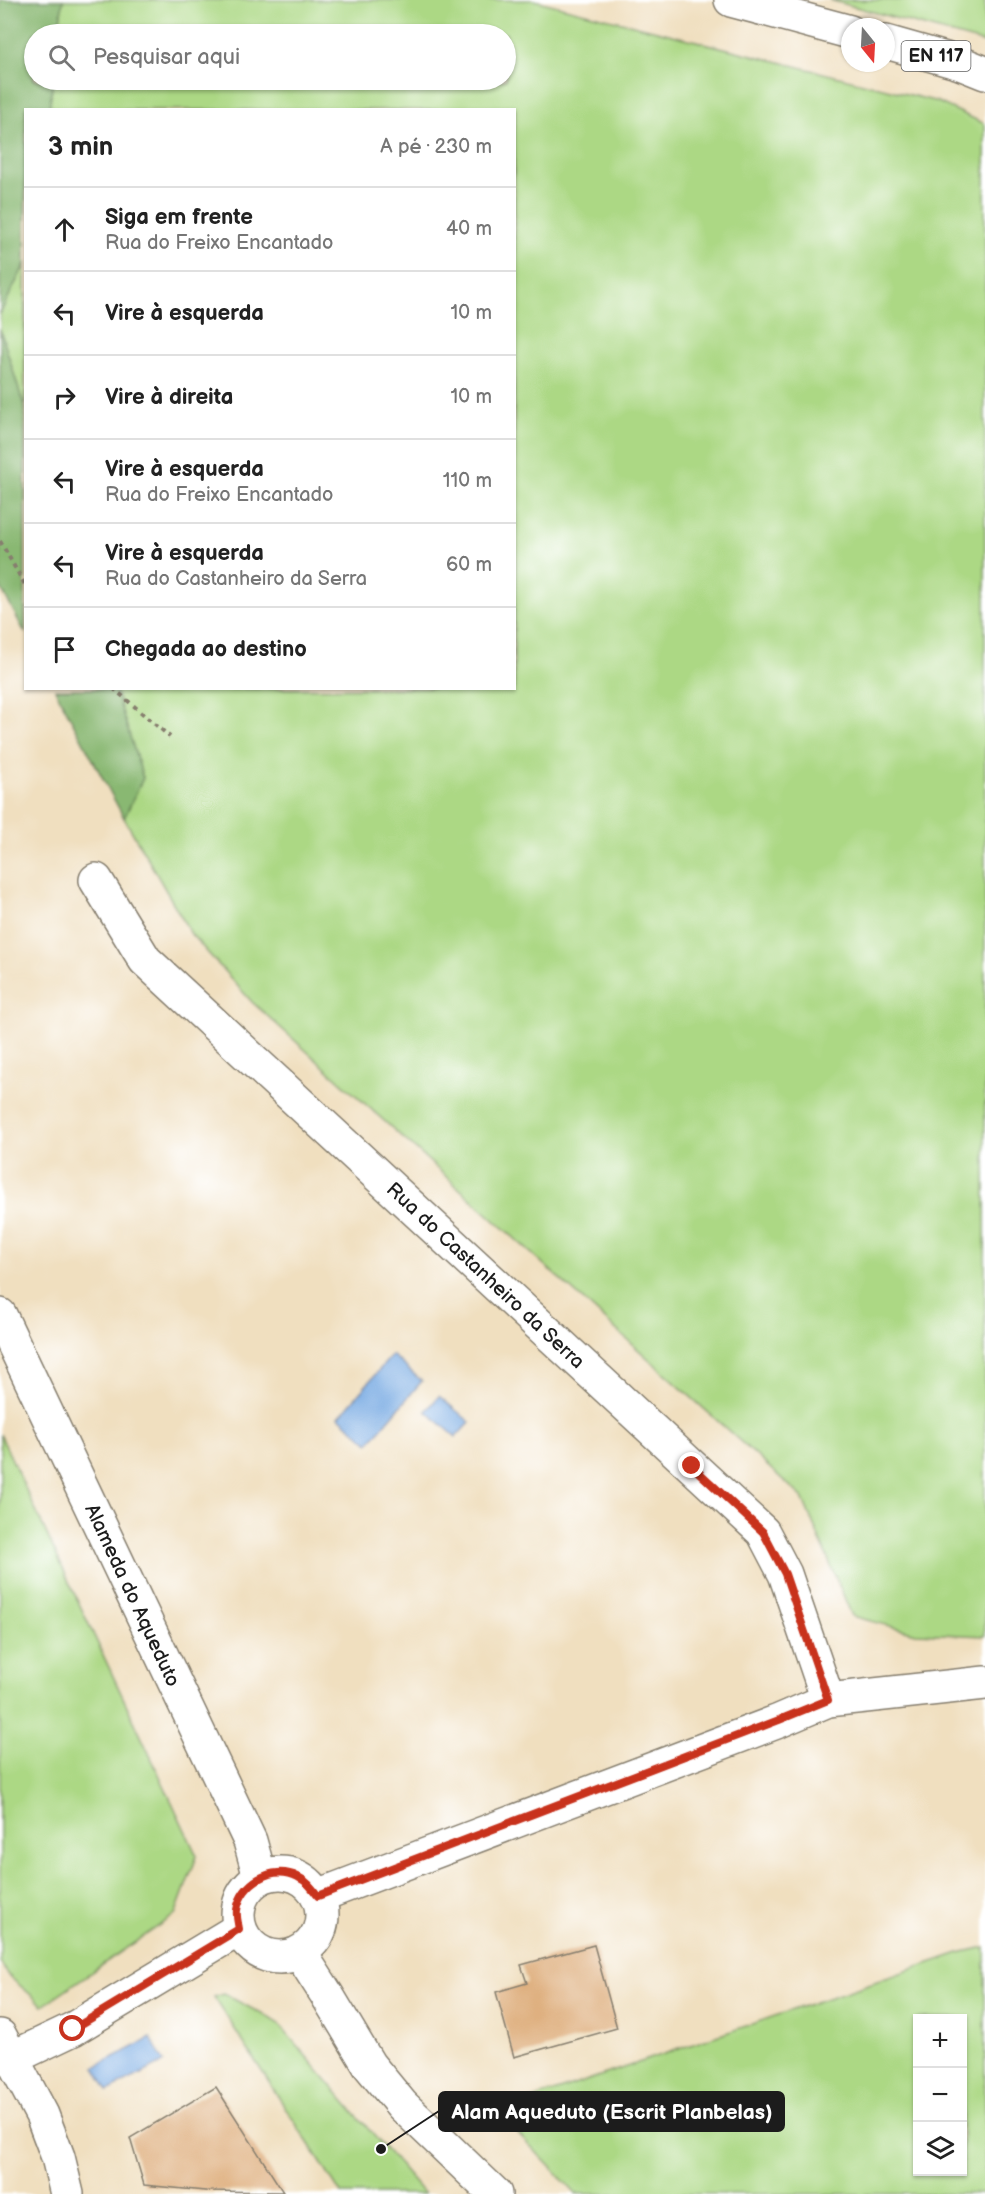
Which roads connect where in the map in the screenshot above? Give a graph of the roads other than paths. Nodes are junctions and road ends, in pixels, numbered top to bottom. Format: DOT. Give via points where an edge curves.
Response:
graph roads {
  1 [pos="731,0"];
  2 [pos="841,30"];
  3 [pos="895,45"];
  4 [pos="985,73"];
  5 [pos="96,880"];
  6 [pos="0,1315"];
  7 [pos="985,1683"];
  8 [pos="828,1700"];
  9 [pos="260,1877"];
  10 [pos="318,1896"];
  11 [pos="239,1929"];
  12 [pos="300,1953"];
  13 [pos="6,2047"];
  14 [pos="67,2194"];
  15 [pos="495,2194"];
  1 -- 2 [label="street"];
  3 -- 4 [label="street, EN 117"];
  5 -- 8 [label="street, Rua do Castanheiro da Serra" via="145,960 763,1532 785,1574"];
  6 -- 9 [label="street, Alameda do Aqueduto" via="250,1841"];
  7 -- 8 [label="street"];
  8 -- 10 [label="street"];
  9 -- 10 [label="street" via="283,1873 297,1876"];
  9 -- 11 [label="street" via="240,1898 236,1912"];
  10 -- 12 [label="street" via="323,1917 320,1932"];
  11 -- 12 [label="street" via="257,1952 286,1958"];
  11 -- 13 [label="street" via="73,2029"];
  12 -- 15 [label="street" via="369,2065 402,2105"];
  13 -- 14 [label="street" via="42,2115"];
}
